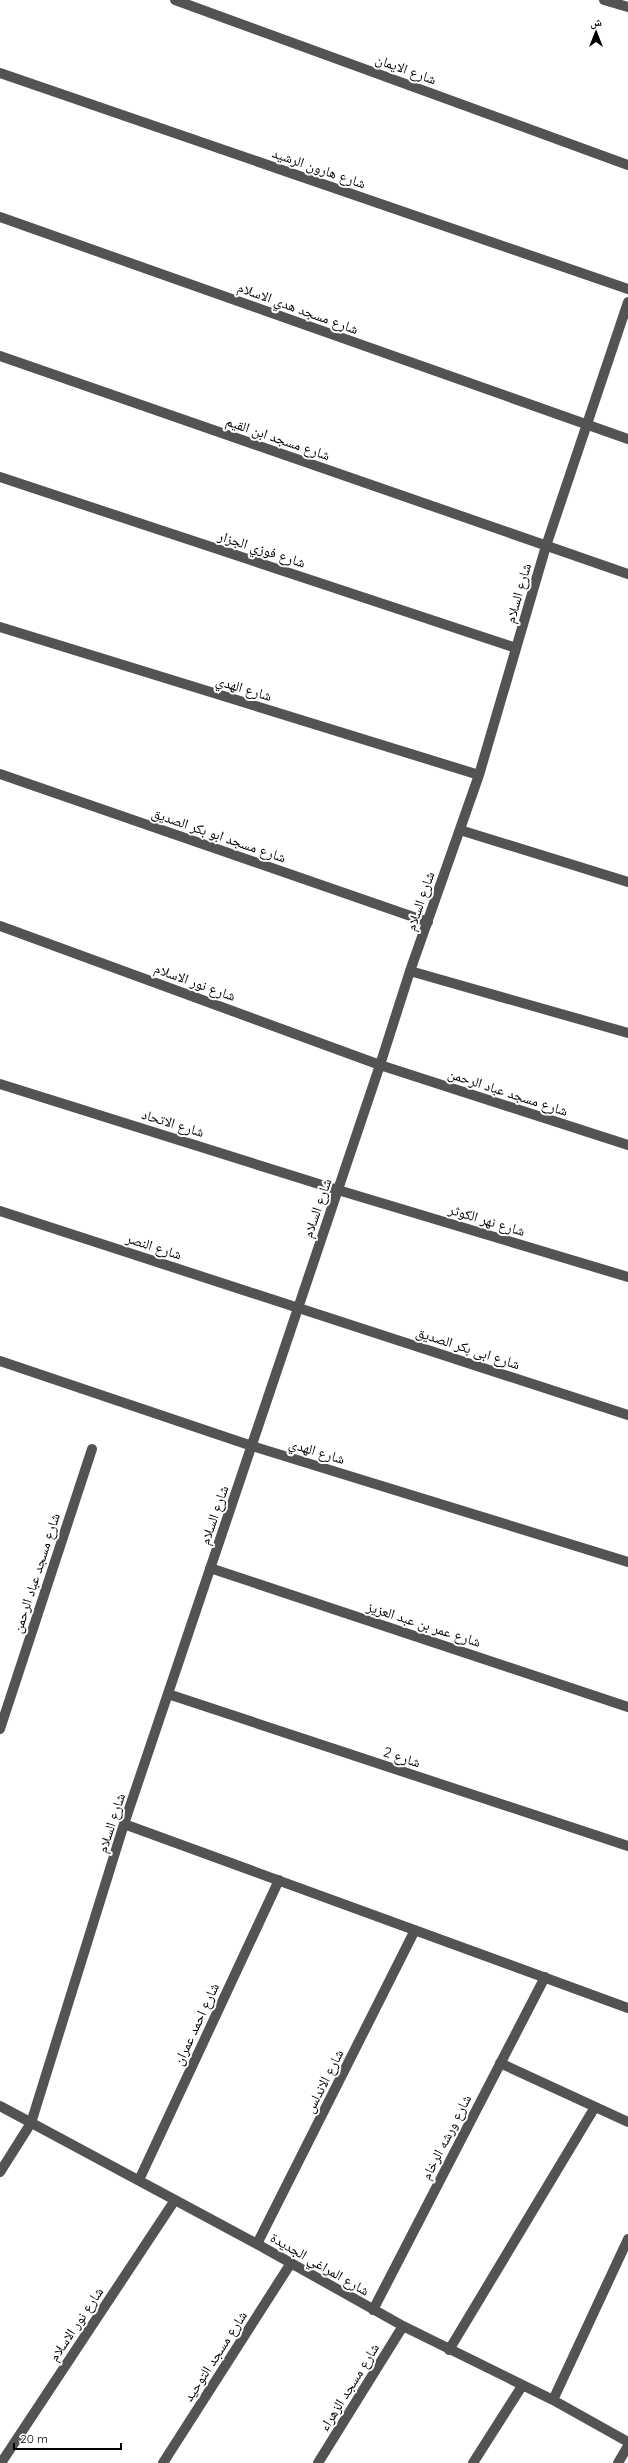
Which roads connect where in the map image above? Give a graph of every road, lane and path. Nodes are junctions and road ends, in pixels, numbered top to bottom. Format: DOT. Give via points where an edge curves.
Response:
graph roads {
  1 [pos="175,0"];
  2 [pos="604,0"];
  3 [pos="628,8"];
  4 [pos="0,72"];
  5 [pos="628,165"];
  6 [pos="0,217"];
  7 [pos="628,289"];
  8 [pos="628,302"];
  9 [pos="0,356"];
  10 [pos="586,426"];
  11 [pos="628,439"];
  12 [pos="0,477"];
  13 [pos="546,546"];
  14 [pos="628,574"];
  15 [pos="0,627"];
  16 [pos="516,648"];
  17 [pos="0,774"];
  18 [pos="479,775"];
  19 [pos="460,830"];
  20 [pos="628,882"];
  21 [pos="428,922"];
  22 [pos="0,926"];
  23 [pos="410,971"];
  24 [pos="628,1033"];
  25 [pos="380,1066"];
  26 [pos="0,1084"];
  27 [pos="628,1145"];
  28 [pos="338,1190"];
  29 [pos="0,1211"];
  30 [pos="628,1278"];
  31 [pos="298,1308"];
  32 [pos="0,1360"];
  33 [pos="628,1415"];
  34 [pos="252,1446"];
  35 [pos="92,1449"];
  36 [pos="628,1562"];
  37 [pos="210,1568"];
  38 [pos="168,1694"];
  39 [pos="628,1707"];
  40 [pos="0,1729"];
  41 [pos="124,1824"];
  42 [pos="628,1846"];
  43 [pos="279,1880"];
  44 [pos="415,1930"];
  45 [pos="545,1977"];
  46 [pos="628,2008"];
  47 [pos="500,2063"];
  48 [pos="0,2106"];
  49 [pos="594,2107"];
  50 [pos="628,2122"];
  51 [pos="31,2123"];
  52 [pos="0,2172"];
  53 [pos="139,2180"];
  54 [pos="175,2200"];
  55 [pos="628,2238"];
  56 [pos="257,2244"];
  57 [pos="291,2263"];
  58 [pos="373,2310"];
  59 [pos="403,2326"];
  60 [pos="449,2350"];
  61 [pos="522,2386"];
  62 [pos="553,2400"];
  63 [pos="628,2442"];
  64 [pos="628,2446"];
  65 [pos="1,2463"];
  66 [pos="163,2463"];
  67 [pos="318,2463"];
  68 [pos="473,2463"];
  69 [pos="618,2463"];
  1 -- 5 [label="street, شارع الايمان"];
  2 -- 3 [label="street"];
  4 -- 7 [label="street, شارع هارون الرشيد"];
  6 -- 10 [label="street, شارع مسجد هدي الاسلام"];
  8 -- 10 [label="street, شارع السلام"];
  9 -- 13 [label="street, شارع مسجد ابن القيم"];
  10 -- 11 [label="street, شارع مسجد هدي الاسلام"];
  10 -- 13 [label="street, شارع السلام"];
  12 -- 16 [label="street, شارع فوزي الجزار"];
  13 -- 14 [label="street, شارع مسجد ابن القيم"];
  13 -- 16 [label="street, شارع السلام"];
  15 -- 18 [label="street, شارع الهدي"];
  16 -- 18 [label="street, شارع السلام"];
  17 -- 21 [label="street, شارع مسجد ابو بكر الصديق"];
  18 -- 19 [label="street, شارع السلام"];
  19 -- 20 [label="street"];
  19 -- 21 [label="street, شارع السلام"];
  21 -- 23 [label="street, شارع السلام"];
  22 -- 25 [label="street, شارع نور الاسلام"];
  23 -- 24 [label="street"];
  23 -- 25 [label="street, شارع السلام"];
  25 -- 27 [label="street, شارع مسجد عباد الرحمن"];
  25 -- 28 [label="street, شارع السلام"];
  26 -- 28 [label="street, شارع الاتحاد"];
  28 -- 30 [label="street, شارع نهر الكوثر"];
  28 -- 31 [label="street, شارع السلام"];
  29 -- 31 [label="street, شارع النصر"];
  31 -- 33 [label="street, شارع ابى بكر الصديق"];
  31 -- 34 [label="street, شارع السلام"];
  32 -- 34 [label="street, شارع الهدي"];
  34 -- 36 [label="street, شارع الهدي"];
  34 -- 37 [label="street, شارع السلام"];
  35 -- 40 [label="street, شارع مسجد عباد الرحمن"];
  37 -- 38 [label="street, شارع السلام"];
  37 -- 39 [label="street, شارع عمر بن عبد العزيز"];
  38 -- 41 [label="street, شارع السلام"];
  38 -- 42 [label="street, شارع 2"];
  41 -- 43 [label="street"];
  41 -- 51 [label="street, شارع السلام"];
  43 -- 44 [label="street"];
  43 -- 53 [label="street, شارع احمد عمران"];
  44 -- 45 [label="street"];
  44 -- 56 [label="street, شارع الاندلس"];
  45 -- 46 [label="street"];
  45 -- 47 [label="street, شارع ورشه الرخام"];
  47 -- 49 [label="street"];
  47 -- 58 [label="street, شارع ورشه الرخام"];
  48 -- 51 [label="street, شارع المراغي الجديدة"];
  49 -- 50 [label="street"];
  49 -- 60 [label="street"];
  51 -- 52 [label="street, شارع السلام"];
  51 -- 53 [label="street, شارع المراغي الجديدة"];
  53 -- 54 [label="street, شارع المراغي الجديدة"];
  54 -- 56 [label="street, شارع المراغي الجديدة"];
  54 -- 65 [label="street, شارع نور الاسلام"];
  55 -- 62 [label="street"];
  56 -- 57 [label="street, شارع المراغي الجديدة"];
  57 -- 58 [label="street, شارع المراغي الجديدة"];
  57 -- 66 [label="street, شارع مسجد التوحيد"];
  58 -- 59 [label="street, شارع المراغي الجديدة"];
  59 -- 60 [label="street, شارع المراغي الجديدة"];
  59 -- 67 [label="street, شارع مسجد الزهراء"];
  60 -- 61 [label="street, شارع المراغي الجديدة"];
  61 -- 62 [label="street, شارع المراغي الجديدة"];
  61 -- 68 [label="street"];
  62 -- 63 [label="street, شارع المراغي الجديدة"];
  64 -- 69 [label="street"];
}
